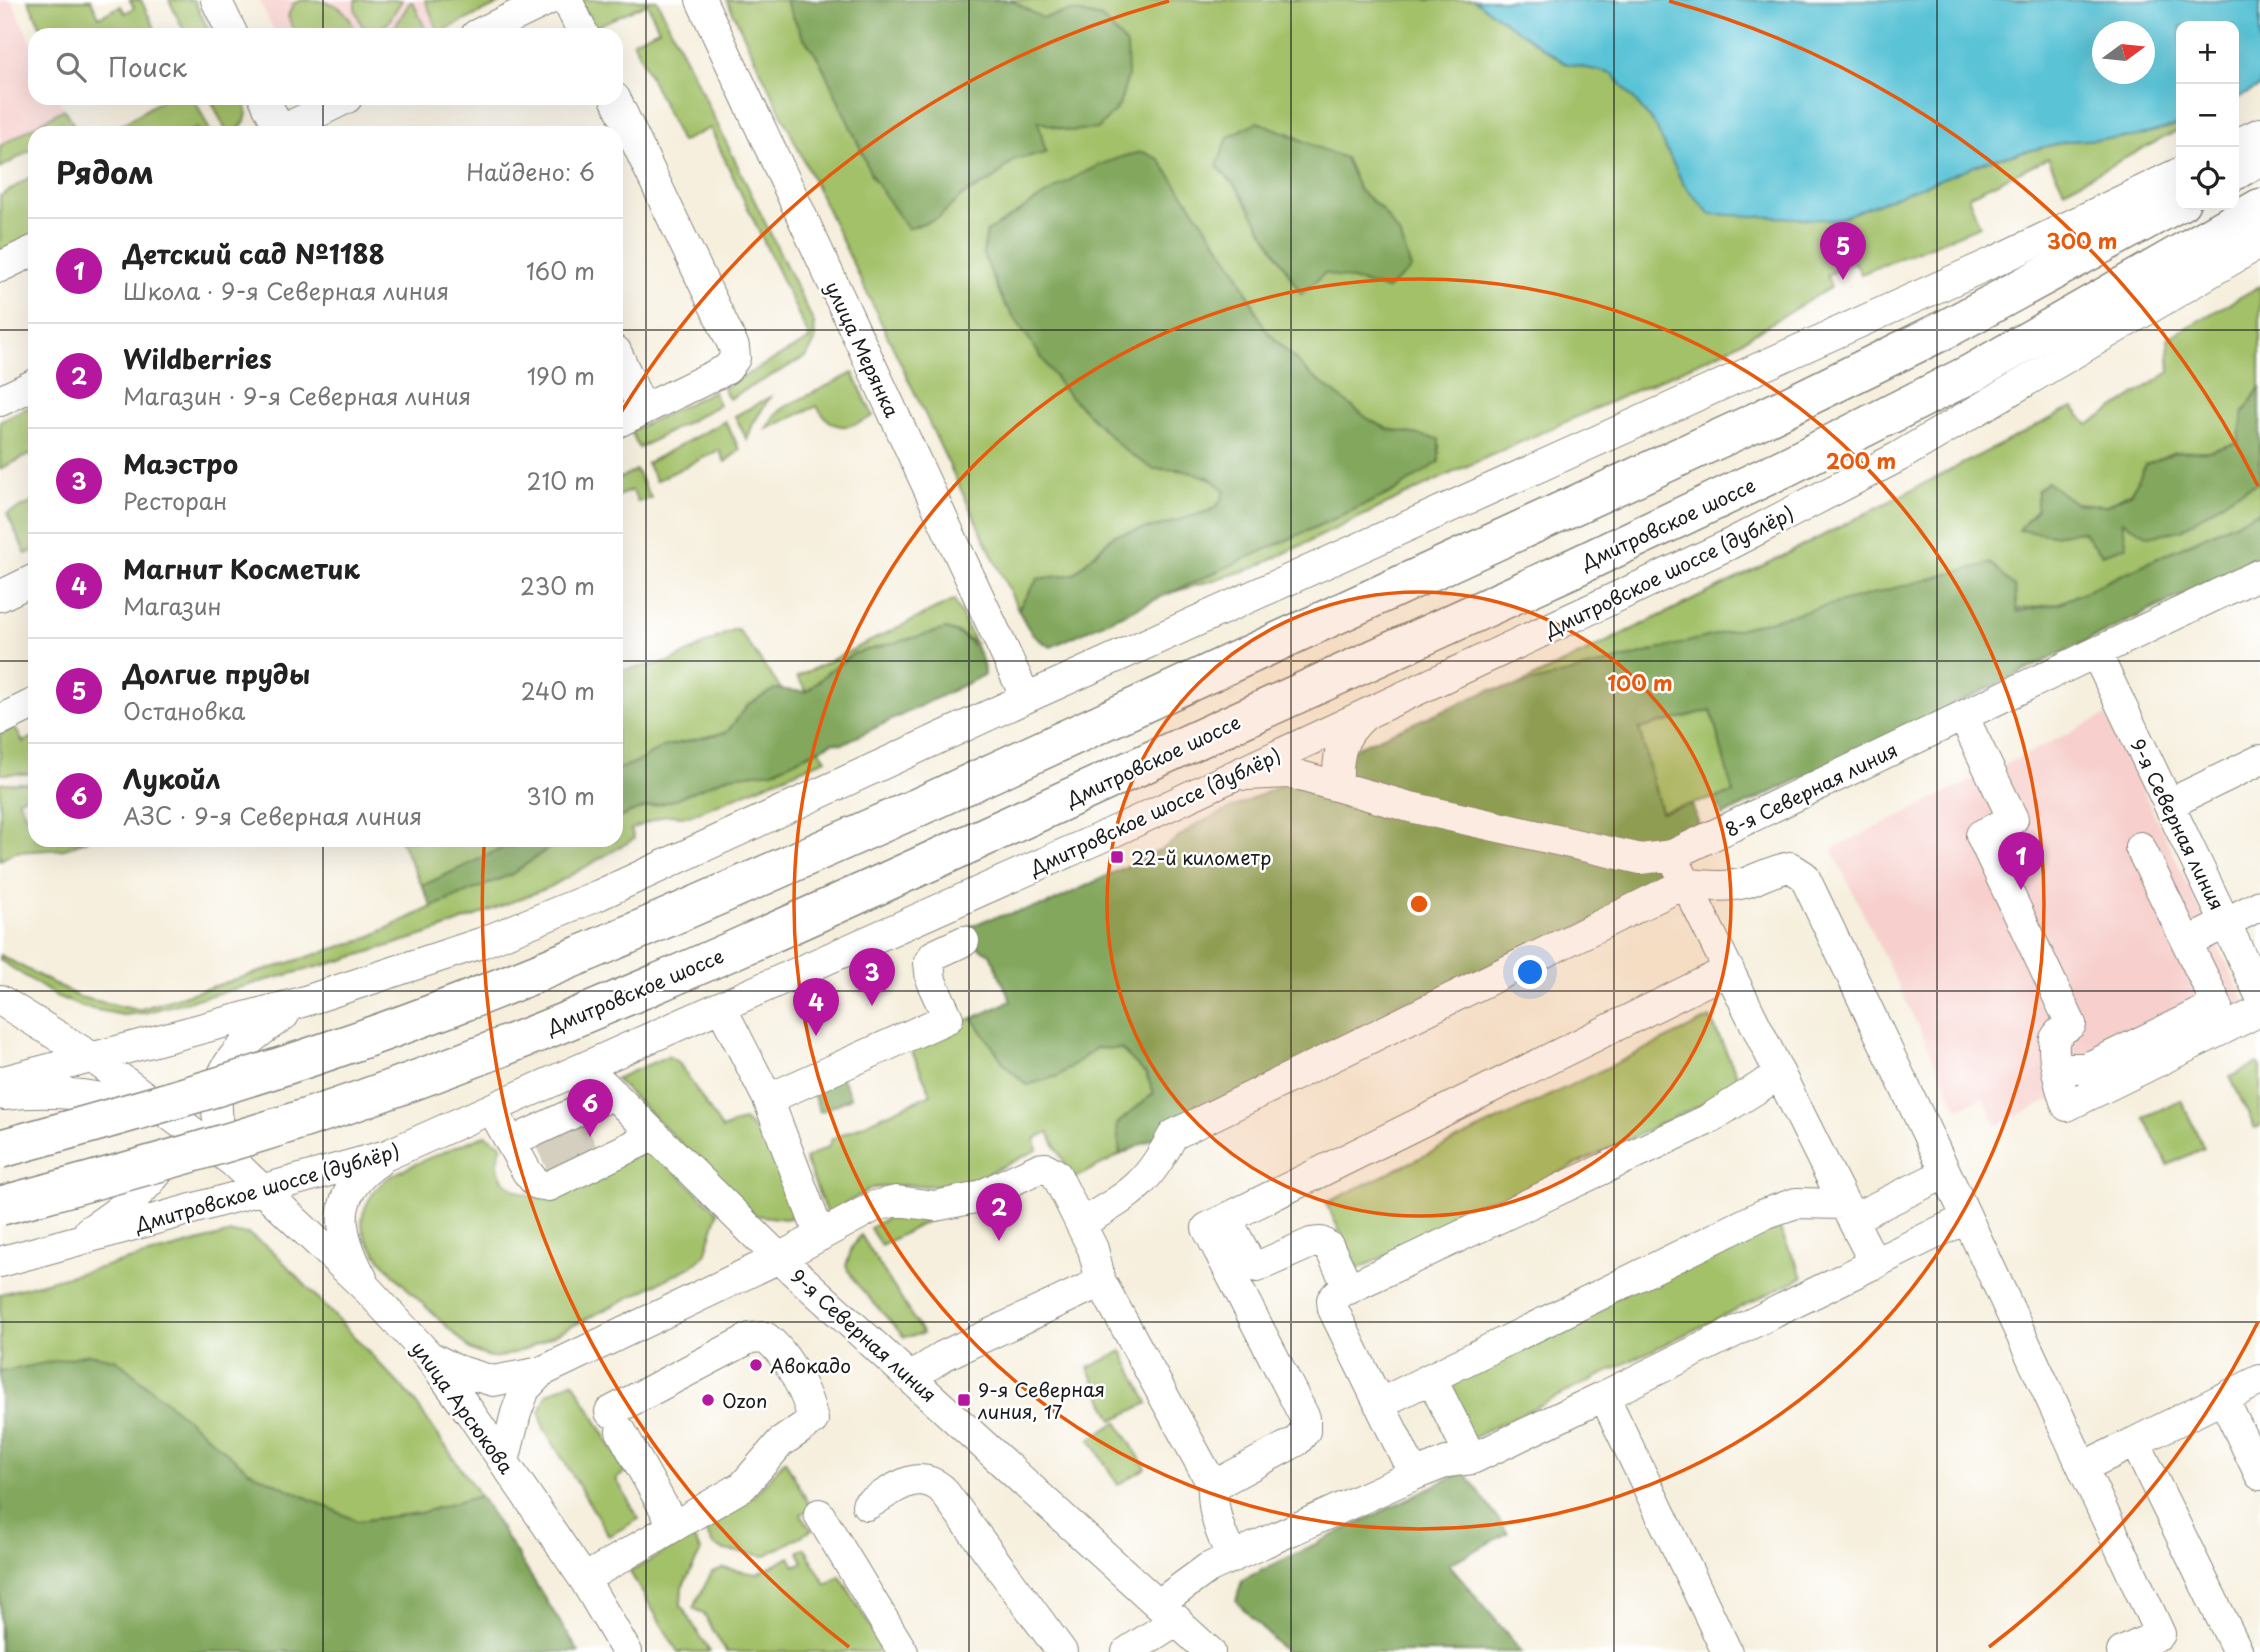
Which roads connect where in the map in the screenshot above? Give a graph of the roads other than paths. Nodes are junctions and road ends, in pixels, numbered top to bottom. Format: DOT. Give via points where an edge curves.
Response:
graph roads {
  1 [pos="216,0"];
  2 [pos="548,0"];
  3 [pos="567,0"];
  4 [pos="701,0"];
  5 [pos="230,28"];
  6 [pos="490,28"];
  7 [pos="581,28"];
  8 [pos="267,105"];
  9 [pos="333,105"];
  10 [pos="618,105"];
  11 [pos="276,126"];
  12 [pos="290,126"];
  13 [pos="2260,133"];
  14 [pos="2239,143"];
  15 [pos="2260,156"];
  16 [pos="2239,168"];
  17 [pos="2176,174"];
  18 [pos="2176,204"];
  19 [pos="2260,208"];
  20 [pos="2260,243"];
  21 [pos="28,253"];
  22 [pos="0,267"];
  23 [pos="623,366"];
  24 [pos="28,387"];
  25 [pos="0,401"];
  26 [pos="643,410"];
  27 [pos="623,420"];
  28 [pos="2260,574"];
  29 [pos="28,582"];
  30 [pos="0,596"];
  31 [pos="2096,653"];
  32 [pos="1026,698"];
  33 [pos="28,706"];
  34 [pos="1367,713"];
  35 [pos="1963,716"];
  36 [pos="0,720"];
  37 [pos="2260,760"];
  38 [pos="1232,776"];
  39 [pos="1338,785"];
  40 [pos="2169,804"];
  41 [pos="2140,847"];
  42 [pos="1672,855"];
  43 [pos="1686,883"];
  44 [pos="2260,905"];
  45 [pos="2225,922"];
  46 [pos="964,942"];
  47 [pos="2187,943"];
  48 [pos="1729,970"];
  49 [pos="2260,995"];
  50 [pos="0,1000"];
  51 [pos="302,1002"];
  52 [pos="721,1007"];
  53 [pos="2260,1011"];
  54 [pos="2071,1024"];
  55 [pos="93,1058"];
  56 [pos="2097,1063"];
  57 [pos="588,1066"];
  58 [pos="2057,1068"];
  59 [pos="1780,1074"];
  60 [pos="0,1082"];
  61 [pos="614,1094"];
  62 [pos="0,1095"];
  63 [pos="768,1099"];
  64 [pos="492,1109"];
  65 [pos="174,1117"];
  66 [pos="655,1135"];
  67 [pos="512,1142"];
  68 [pos="567,1147"];
  69 [pos="0,1149"];
  70 [pos="387,1155"];
  71 [pos="233,1162"];
  72 [pos="1945,1173"];
  73 [pos="264,1191"];
  74 [pos="0,1206"];
  75 [pos="1849,1211"];
  76 [pos="1227,1219"];
  77 [pos="1967,1219"];
  78 [pos="1082,1223"];
  79 [pos="820,1236"];
  80 [pos="66,1245"];
  81 [pos="779,1258"];
  82 [pos="0,1262"];
  83 [pos="1875,1264"];
  84 [pos="1101,1282"];
  85 [pos="1349,1289"];
  86 [pos="369,1291"];
  87 [pos="429,1356"];
  88 [pos="541,1372"];
  89 [pos="912,1377"];
  90 [pos="1431,1378"];
  91 [pos="2260,1380"];
  92 [pos="1604,1396"];
  93 [pos="2223,1398"];
  94 [pos="1379,1404"];
  95 [pos="2135,1442"];
  96 [pos="1472,1459"];
  97 [pos="503,1461"];
  98 [pos="2083,1467"];
  99 [pos="1414,1475"];
  100 [pos="2260,1475"];
  101 [pos="1213,1486"];
  102 [pos="867,1505"];
  103 [pos="819,1514"];
  104 [pos="674,1526"];
  105 [pos="1232,1558"];
  106 [pos="584,1579"];
  107 [pos="1168,1612"];
  108 [pos="627,1652"];
  109 [pos="903,1652"];
  110 [pos="1062,1652"];
  111 [pos="1127,1652"];
  112 [pos="1210,1652"];
  113 [pos="1727,1652"];
  114 [pos="2122,1652"];
  115 [pos="2238,1652"];
  1 -- 5 [label="street"];
  2 -- 6 [label="street"];
  3 -- 7 [label="street"];
  4 -- 32 [label="street, улица Мерянка"];
  8 -- 11 [label="street"];
  9 -- 12 [label="street"];
  10 -- 26 [label="street" via="734,347 735,358 726,369"];
  13 -- 14 [label="street"];
  15 -- 16 [label="highway"];
  17 -- 32 [label="street" via="1996,261"];
  18 -- 69 [label="highway, bridge" via="1948,328 1751,424 914,809 643,928 393,1027 198,1094"];
  19 -- 74 [label="highway, Дмитровское шоссе, bridge" via="1972,373 1786,467 1548,580 659,982 361,1100 217,1146"];
  20 -- 34 [label="street, Дмитровское шоссе (дублёр)" via="1898,457 1728,545"];
  21 -- 22 [label="street"];
  23 -- 26 [label="street"];
  24 -- 25 [label="street"];
  26 -- 27 [label="street"];
  28 -- 31 [label="street, 8-я Северная линия"];
  29 -- 30 [label="street"];
  31 -- 35 [label="street, 8-я Северная линия"];
  31 -- 40 [label="street, 9-я Северная линия"];
  32 -- 51 [label="street" via="599,895 481,943"];
  33 -- 36 [label="street"];
  34 -- 38 [label="street, Дмитровское шоссе (дублёр)"];
  34 -- 39 [label="street" via="1349,729 1338,766"];
  35 -- 42 [label="street, 8-я Северная линия"];
  35 -- 54 [label="street" via="2013,819 1981,835"];
  37 -- 40 [label="street"];
  38 -- 39 [label="street, 8-я Северная линия" via="1290,773"];
  38 -- 52 [label="street, Дмитровское шоссе (дублёр)"];
  39 -- 42 [label="street, 8-я Северная линия" via="1410,807 1641,859"];
  40 -- 45 [label="street, 9-я Северная линия"];
  41 -- 47 [label="street"];
  42 -- 43 [label="street"];
  43 -- 48 [label="street"];
  43 -- 72 [label="street" via="1746,883 1771,870 1790,867 1804,876"];
  43 -- 78 [label="street" via="1173,1135 1160,1160 1132,1193"];
  44 -- 45 [label="street"];
  45 -- 47 [label="street"];
  45 -- 49 [label="street, 9-я Северная линия"];
  46 -- 63 [label="street" via="934,955 929,962 931,981 948,1018"];
  47 -- 56 [label="street" via="2217,1005"];
  48 -- 59 [label="street"];
  48 -- 76 [label="street"];
  50 -- 55 [label="street, улица Арсюкова"];
  51 -- 55 [label="street"];
  51 -- 71 [label="street" via="252,1036 223,1074 216,1098 219,1126"];
  52 -- 57 [label="street, Дмитровское шоссе (дублёр)"];
  52 -- 63 [label="street"];
  53 -- 58 [label="street" via="2067,1106"];
  54 -- 56 [label="street" via="2083,1033"];
  54 -- 58 [label="street" via="2059,1032 2053,1044"];
  55 -- 60 [label="street"];
  55 -- 65 [label="street, улица Арсюкова"];
  56 -- 58 [label="street"];
  57 -- 61 [label="street, 9-я Северная линия"];
  57 -- 64 [label="street, Дмитровское шоссе (дублёр)"];
  59 -- 75 [label="street"];
  59 -- 85 [label="street" via="1707,1120"];
  61 -- 66 [label="street, 9-я Северная линия"];
  61 -- 68 [label="street"];
  62 -- 65 [label="street" via="88,1095"];
  63 -- 79 [label="street"];
  64 -- 67 [label="street"];
  64 -- 70 [label="street, Дмитровское шоссе (дублёр)"];
  65 -- 71 [label="street, улица Арсюкова"];
  65 -- 80 [label="street" via="174,1145 160,1170 113,1214"];
  66 -- 68 [label="street"];
  66 -- 81 [label="street, 9-я Северная линия"];
  67 -- 68 [label="street"];
  67 -- 68 [label="street" via="537,1184 549,1186"];
  70 -- 73 [label="street, Дмитровское шоссе (дублёр)"];
  70 -- 86 [label="street" via="351,1186 342,1213 349,1255"];
  71 -- 73 [label="street, улица Арсюкова"];
  72 -- 75 [label="street"];
  72 -- 77 [label="street"];
  73 -- 80 [label="street, Дмитровское шоссе (дублёр)"];
  73 -- 86 [label="street, улица Арсюкова"];
  75 -- 83 [label="street"];
  75 -- 90 [label="street" via="1796,1203 1764,1214"];
  76 -- 85 [label="street" via="1250,1263 1257,1267 1321,1242 1329,1247"];
  76 -- 101 [label="street" via="1207,1228 1304,1418 1305,1432 1297,1441"];
  77 -- 83 [label="street"];
  77 -- 98 [label="street"];
  78 -- 79 [label="street" via="1056,1174 1046,1168 962,1201 935,1206 885,1202"];
  78 -- 84 [label="street"];
  79 -- 81 [label="street"];
  80 -- 82 [label="street, Дмитровское шоссе (дублёр)"];
  81 -- 88 [label="street"];
  81 -- 89 [label="street, 9-я Северная линия"];
  83 -- 92 [label="street"];
  84 -- 89 [label="street" via="943,1356"];
  84 -- 101 [label="street"];
  85 -- 94 [label="street" via="1332,1300 1333,1309"];
  86 -- 87 [label="street, улица Арсюкова"];
  87 -- 88 [label="street" via="493,1381"];
  87 -- 97 [label="street, улица Арсюкова"];
  88 -- 97 [label="street" via="525,1389"];
  89 -- 107 [label="street, 9-я Северная линия"];
  90 -- 94 [label="street"];
  90 -- 96 [label="street"];
  91 -- 93 [label="street"];
  92 -- 96 [label="street"];
  92 -- 113 [label="street"];
  93 -- 95 [label="street"];
  93 -- 100 [label="street"];
  94 -- 99 [label="street"];
  95 -- 98 [label="street"];
  95 -- 115 [label="street"];
  96 -- 99 [label="street" via="1447,1462"];
  97 -- 106 [label="street, улица Арсюкова"];
  98 -- 114 [label="street" via="2160,1634"];
  99 -- 105 [label="street"];
  101 -- 105 [label="street" via="1218,1527"];
  102 -- 110 [label="street" via="915,1479 934,1482"];
  103 -- 109 [label="street"];
  104 -- 104 [label="street" via="615,1422 750,1338 765,1337 778,1346 809,1401 813,1420 780,1443 743,1486"];
  104 -- 106 [label="street"];
  105 -- 107 [label="street" via="1208,1568"];
  106 -- 108 [label="street, улица Арсюкова"];
  107 -- 111 [label="street"];
  107 -- 112 [label="street, 9-я Северная линия"];
}
